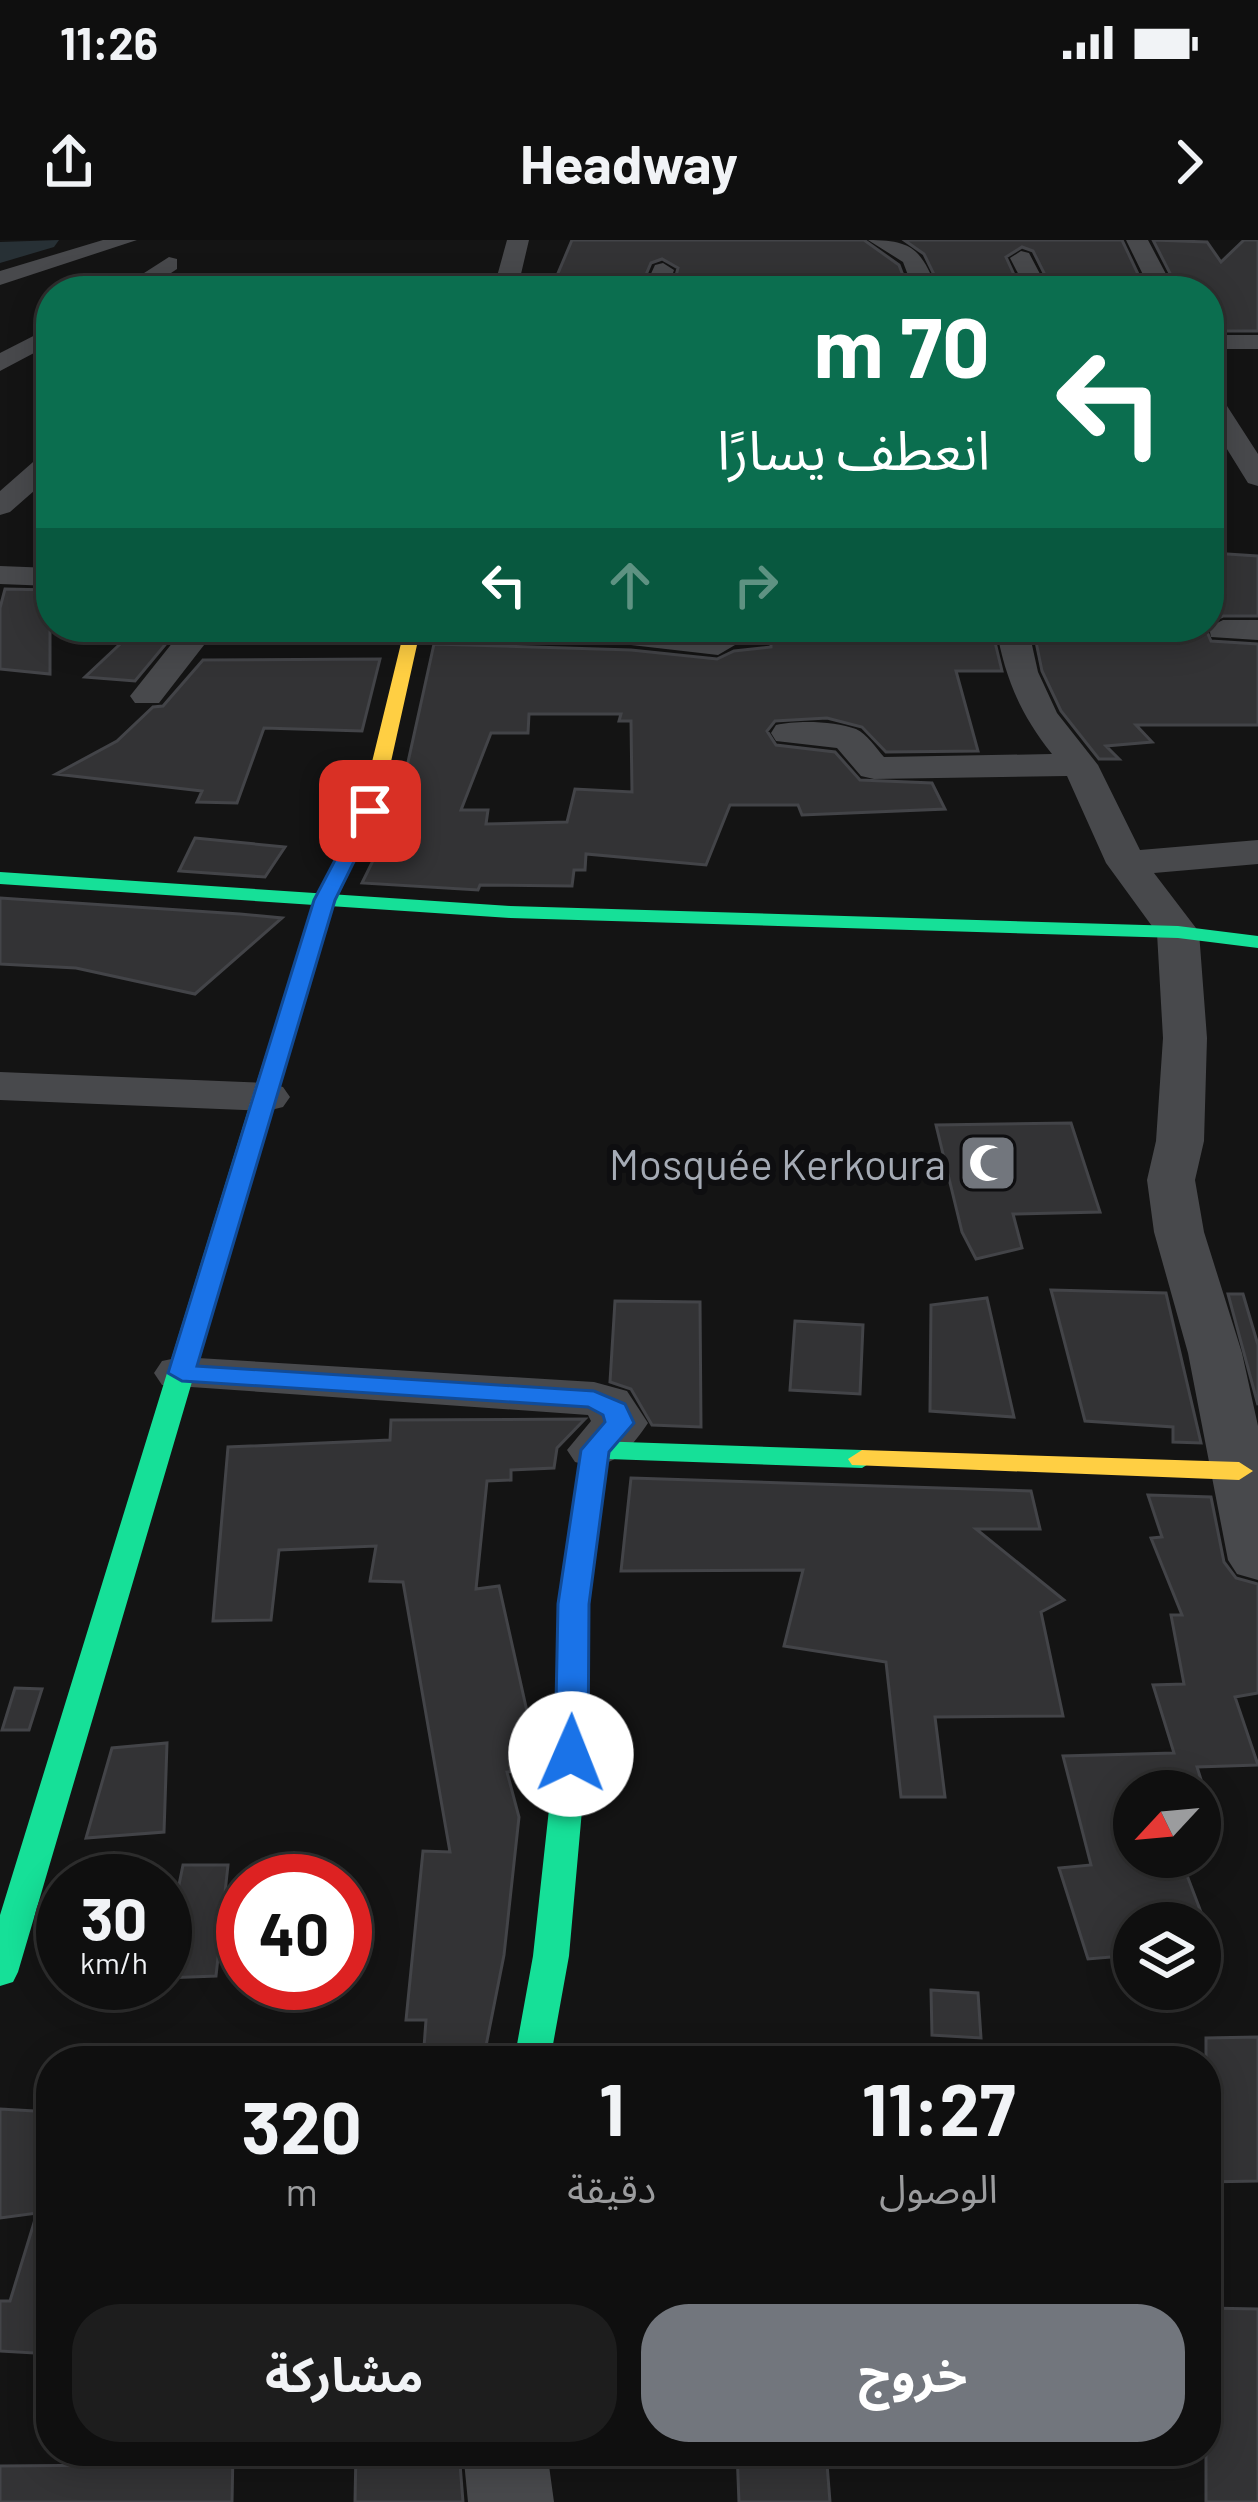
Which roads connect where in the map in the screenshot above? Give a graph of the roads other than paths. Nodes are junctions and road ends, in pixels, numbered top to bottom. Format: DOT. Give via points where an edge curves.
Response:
graph roads {
  1 [pos="126,240"];
  2 [pos="518,240"];
  3 [pos="923,240"];
  4 [pos="1137,240"];
  5 [pos="884,242"];
  6 [pos="1021,257"];
  7 [pos="169,264"];
  8 [pos="151,276"];
  9 [pos="510,276"];
  10 [pos="920,276"];
  11 [pos="1030,276"];
  12 [pos="1155,276"];
  13 [pos="0,278"];
  14 [pos="0,293"];
  15 [pos="34,296"];
  16 [pos="1224,342"];
  17 [pos="1258,342"];
  18 [pos="36,343"];
  19 [pos="0,363"];
  20 [pos="1224,421"];
  21 [pos="1256,470"];
  22 [pos="36,474"];
  23 [pos="0,506"];
  24 [pos="36,580"];
  25 [pos="5,585"];
  26 [pos="1224,630"];
  27 [pos="1258,630"];
  28 [pos="190,642"];
  29 [pos="410,642"];
  30 [pos="700,642"];
  31 [pos="1015,642"];
  32 [pos="718,645"];
  33 [pos="147,696"];
  34 [pos="789,734"];
  35 [pos="1080,765"];
  36 [pos="1258,852"];
  37 [pos="1126,862"];
  38 [pos="0,878"];
  39 [pos="324,900"];
  40 [pos="1178,932"];
  41 [pos="1258,942"];
  42 [pos="0,1086"];
  43 [pos="267,1097"];
  44 [pos="182,1373"];
  45 [pos="595,1450"];
  46 [pos="1239,1471"];
  47 [pos="1258,1560"];
  48 [pos="0,1972"];
  49 [pos="535,2046"];
  50 [pos="507,2466"];
  51 [pos="511,2502"];
  1 -- 13 [label="street"];
  2 -- 9 [label="street"];
  3 -- 5 [label="street"];
  4 -- 12 [label="street"];
  5 -- 10 [label="street" via="913,258"];
  6 -- 11 [label="street"];
  7 -- 8 [label="street"];
  14 -- 15 [label="street"];
  16 -- 17 [label="street"];
  18 -- 19 [label="street"];
  20 -- 21 [label="street"];
  22 -- 23 [label="street"];
  24 -- 25 [label="street"];
  26 -- 27 [label="street"];
  28 -- 33 [label="street"];
  29 -- 39 [label="street" via="370,811"];
  30 -- 32 [label="street"];
  31 -- 35 [label="street" via="1040,716"];
  34 -- 35 [label="street" via="848,738 874,768"];
  35 -- 37 [label="street"];
  36 -- 37 [label="street"];
  37 -- 40 [label="street"];
  38 -- 39 [label="street"];
  39 -- 40 [label="street"];
  39 -- 43 [label="street"];
  40 -- 41 [label="street"];
  40 -- 46 [label="street" via="1186,1038 1171,1180"];
  42 -- 43 [label="street"];
  43 -- 44 [label="street"];
  44 -- 45 [label="street" via="594,1399 608,1403 620,1423"];
  44 -- 48 [label="street"];
  45 -- 46 [label="street"];
  45 -- 49 [label="street" via="574,1604 571,1754 551,1955"];
  46 -- 47 [label="street"];
  50 -- 51 [label="street"];
}
